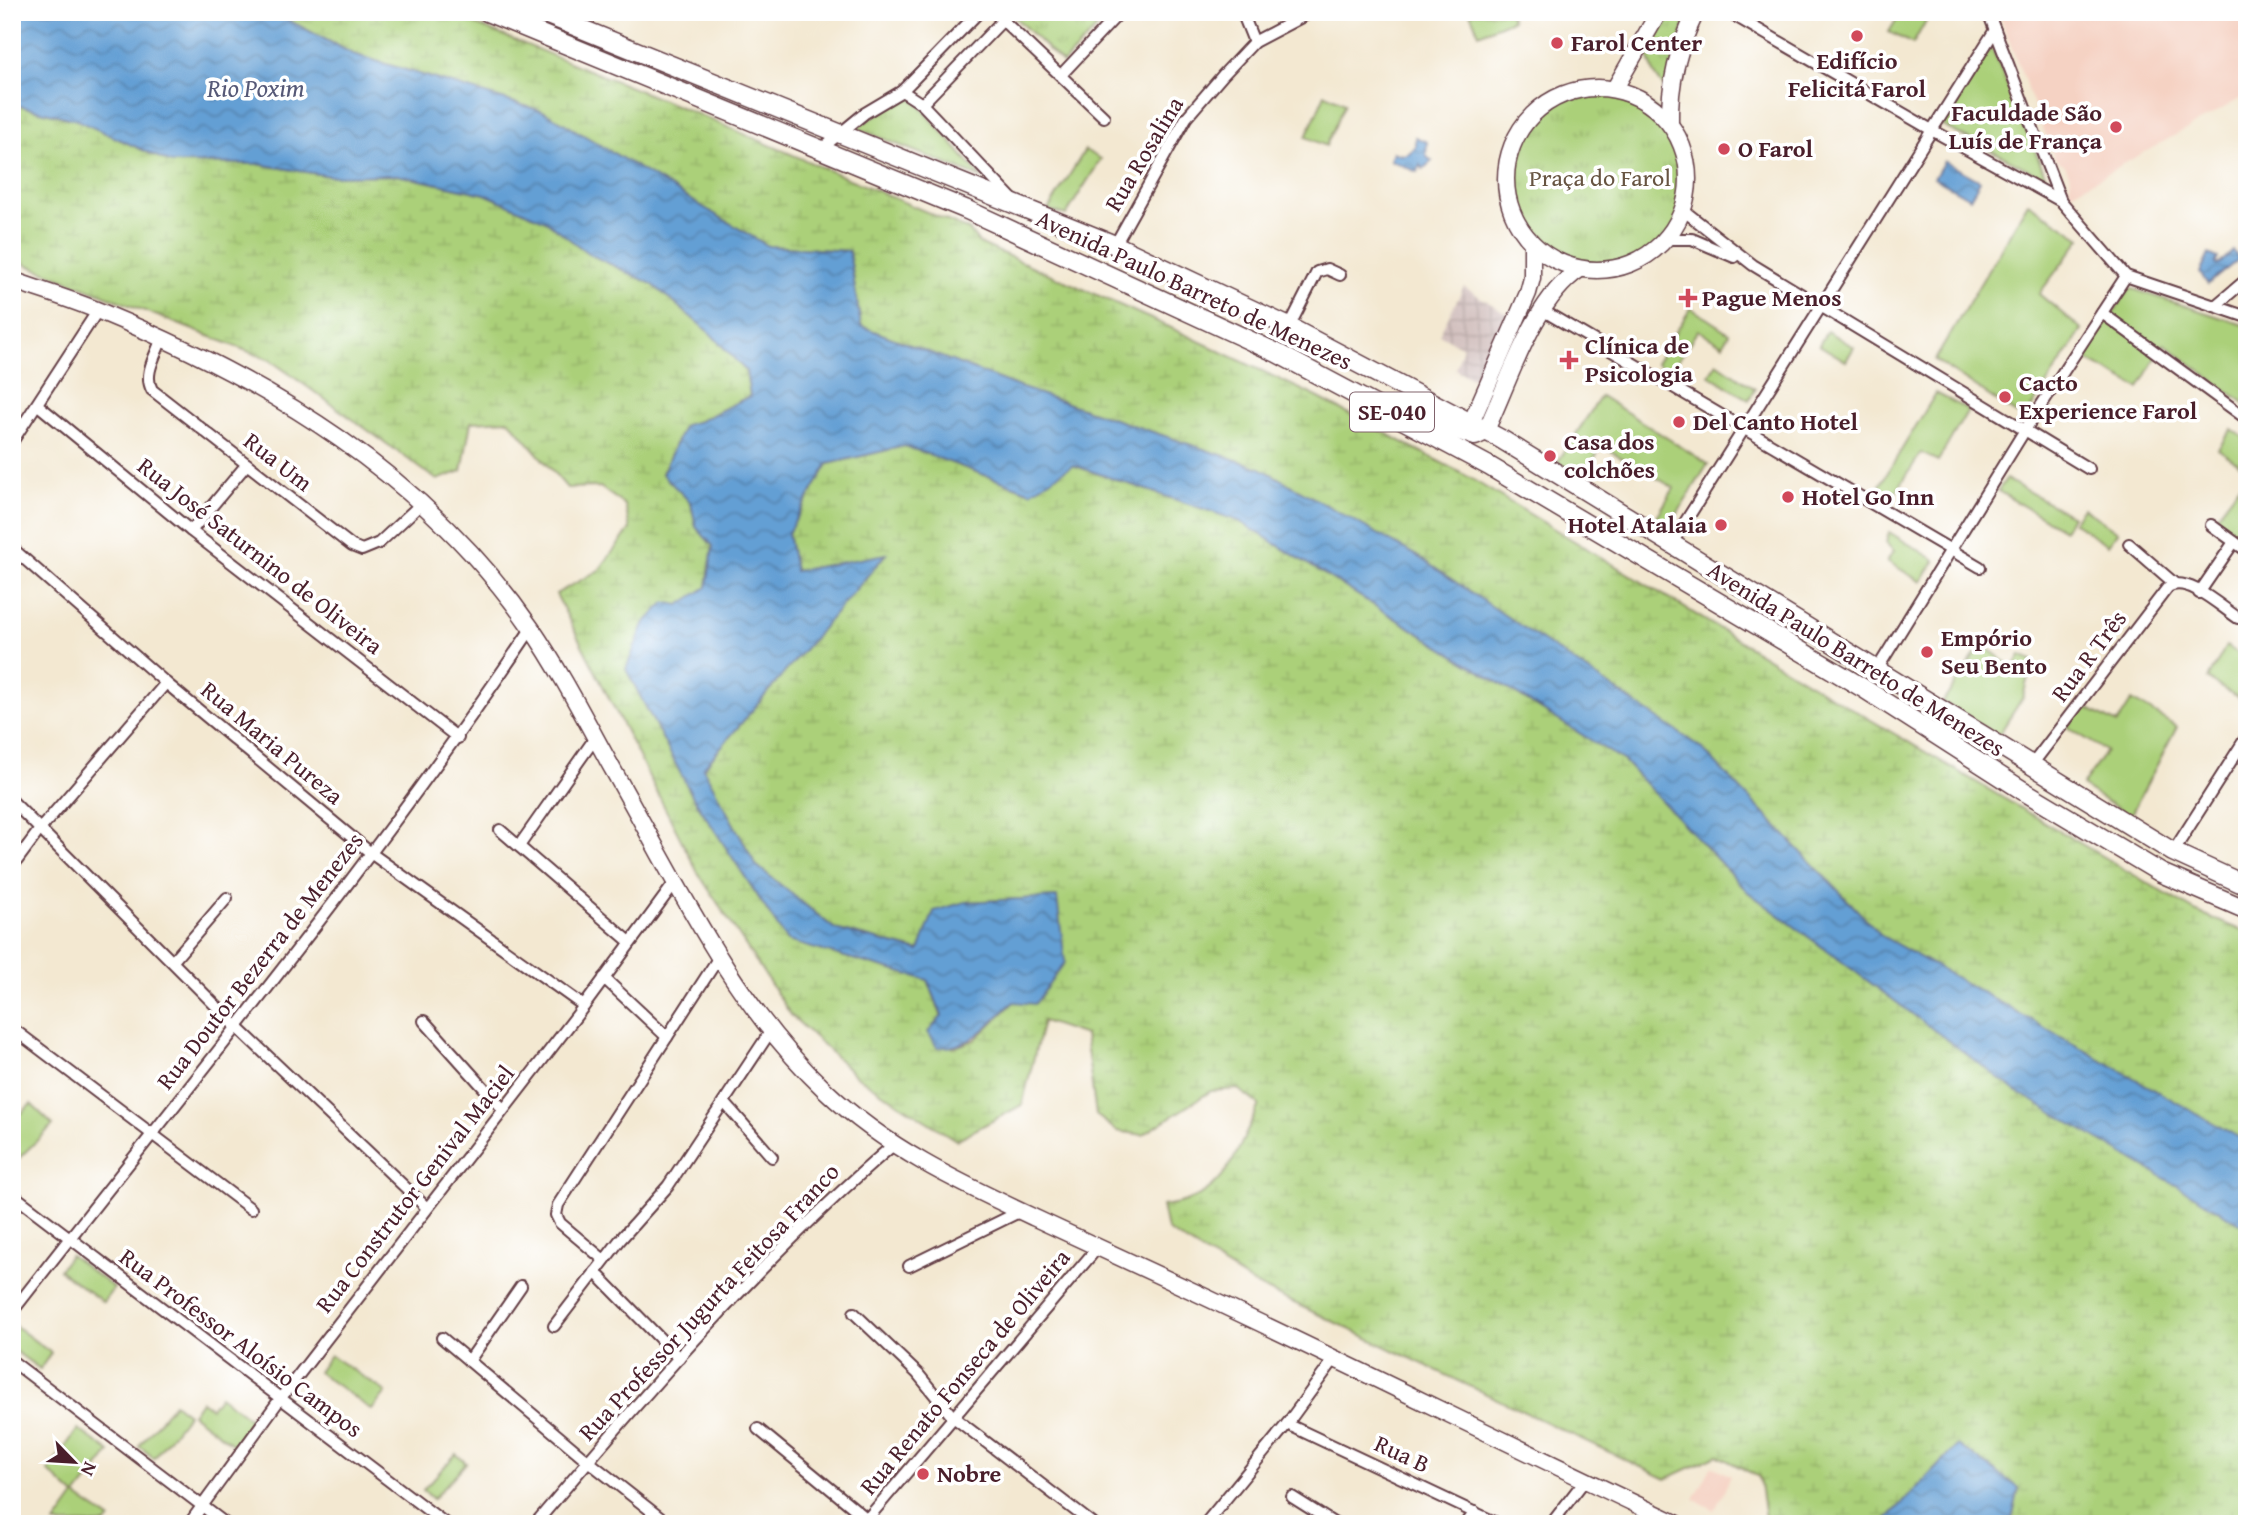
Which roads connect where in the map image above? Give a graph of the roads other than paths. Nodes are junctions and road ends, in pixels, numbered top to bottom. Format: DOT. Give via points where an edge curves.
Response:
graph roads {
  1 [pos="486,12"];
  2 [pos="979,12"];
  3 [pos="1120,12"];
  4 [pos="1242,12"];
  5 [pos="1311,12"];
  6 [pos="1659,12"];
  7 [pos="1696,12"];
  8 [pos="1728,12"];
  9 [pos="1988,12"];
  10 [pos="551,14"];
  11 [pos="998,16"];
  12 [pos="1995,30"];
  13 [pos="1254,42"];
  14 [pos="1061,75"];
  15 [pos="1615,88"];
  16 [pos="902,91"];
  17 [pos="922,104"];
  18 [pos="1104,117"];
  19 [pos="1670,123"];
  20 [pos="1930,130"];
  21 [pos="839,133"];
  22 [pos="821,149"];
  23 [pos="1000,198"];
  24 [pos="2062,201"];
  25 [pos="1020,207"];
  26 [pos="1683,210"];
  27 [pos="986,219"];
  28 [pos="1665,239"];
  29 [pos="1532,243"];
  30 [pos="1115,245"];
  31 [pos="1753,265"];
  32 [pos="1580,269"];
  33 [pos="1340,275"];
  34 [pos="2126,276"];
  35 [pos="2247,279"];
  36 [pos="12,280"];
  37 [pos="2215,306"];
  38 [pos="1820,307"];
  39 [pos="98,310"];
  40 [pos="1542,310"];
  41 [pos="2102,313"];
  42 [pos="2247,317"];
  43 [pos="1289,327"];
  44 [pos="162,338"];
  45 [pos="1277,353"];
  46 [pos="38,405"];
  47 [pos="2247,419"];
  48 [pos="1744,429"];
  49 [pos="1477,430"];
  50 [pos="2025,430"];
  51 [pos="12,442"];
  52 [pos="247,464"];
  53 [pos="1489,466"];
  54 [pos="2090,468"];
  55 [pos="423,502"];
  56 [pos="2211,525"];
  57 [pos="191,531"];
  58 [pos="2234,542"];
  59 [pos="1672,543"];
  60 [pos="2129,544"];
  61 [pos="12,548"];
  62 [pos="1950,550"];
  63 [pos="2247,551"];
  64 [pos="1980,567"];
  65 [pos="2180,584"];
  66 [pos="2199,593"];
  67 [pos="2238,618"];
  68 [pos="531,629"];
  69 [pos="1876,671"];
  70 [pos="166,682"];
  71 [pos="2247,736"];
  72 [pos="458,738"];
  73 [pos="595,738"];
  74 [pos="2031,766"];
  75 [pos="12,801"];
  76 [pos="41,828"];
  77 [pos="500,830"];
  78 [pos="520,846"];
  79 [pos="2173,852"];
  80 [pos="372,854"];
  81 [pos="12,867"];
  82 [pos="676,881"];
  83 [pos="2247,886"];
  84 [pos="227,898"];
  85 [pos="2247,910"];
  86 [pos="630,942"];
  87 [pos="719,957"];
  88 [pos="173,961"];
  89 [pos="604,978"];
  90 [pos="584,1006"];
  91 [pos="424,1021"];
  92 [pos="236,1025"];
  93 [pos="12,1028"];
  94 [pos="770,1032"];
  95 [pos="667,1037"];
  96 [pos="724,1102"];
  97 [pos="502,1108"];
  98 [pos="153,1132"];
  99 [pos="892,1146"];
  100 [pos="772,1157"];
  101 [pos="12,1194"];
  102 [pos="427,1208"];
  103 [pos="251,1209"];
  104 [pos="1021,1212"];
  105 [pos="69,1238"];
  106 [pos="1098,1247"];
  107 [pos="604,1260"];
  108 [pos="909,1266"];
  109 [pos="595,1272"];
  110 [pos="521,1286"];
  111 [pos="12,1312"];
  112 [pos="854,1313"];
  113 [pos="554,1326"];
  114 [pos="442,1338"];
  115 [pos="679,1358"];
  116 [pos="1335,1358"];
  117 [pos="12,1361"];
  118 [pos="468,1361"];
  119 [pos="280,1399"];
  120 [pos="952,1416"];
  121 [pos="1287,1424"];
  122 [pos="758,1429"];
  123 [pos="587,1461"];
  124 [pos="1585,1480"];
  125 [pos="1292,1497"];
  126 [pos="203,1505"];
  127 [pos="1475,1512"];
  128 [pos="1659,1520"];
  129 [pos="867,1522"];
  130 [pos="1335,1523"];
  131 [pos="189,1524"];
  132 [pos="226,1524"];
  133 [pos="446,1524"];
  134 [pos="535,1524"];
  135 [pos="668,1524"];
  136 [pos="1093,1524"];
  137 [pos="1205,1524"];
  138 [pos="1466,1524"];
  139 [pos="1499,1524"];
  140 [pos="1550,1524"];
  141 [pos="1678,1524"];
  1 -- 22 [label="main road, Avenida Paulo Barreto de Menezes / SE-040"];
  2 -- 16 [label="street"];
  3 -- 14 [label="street"];
  4 -- 13 [label="street"];
  5 -- 13 [label="street, Rua Rosalina"];
  6 -- 15 [label="street"];
  7 -- 19 [label="street" via="1672,74"];
  8 -- 20 [label="street"];
  9 -- 12 [label="street"];
  10 -- 21 [label="main road, Avenida Paulo Barreto de Menezes / SE-040"];
  11 -- 14 [label="street"];
  11 -- 17 [label="street"];
  12 -- 20 [label="street"];
  12 -- 24 [label="street"];
  13 -- 30 [label="street, Rua Rosalina" via="1186,118"];
  14 -- 18 [label="street"];
  15 -- 19 [label="street" via="1654,106"];
  15 -- 29 [label="street" via="1580,88 1556,96 1520,129 1510,152 1508,200"];
  16 -- 17 [label="street"];
  16 -- 21 [label="street"];
  17 -- 25 [label="street"];
  19 -- 26 [label="street" via="1688,165"];
  20 -- 24 [label="street"];
  20 -- 38 [label="street"];
  21 -- 22 [label="street"];
  21 -- 23 [label="main road, Avenida Paulo Barreto de Menezes / SE-040"];
  22 -- 27 [label="main road, Avenida Paulo Barreto de Menezes / SE-040"];
  23 -- 25 [label="main road, Avenida Paulo Barreto de Menezes / SE-040"];
  23 -- 27 [label="main road" via="989,205"];
  24 -- 34 [label="street"];
  25 -- 30 [label="main road, Avenida Paulo Barreto de Menezes / SE-040"];
  26 -- 28 [label="street"];
  26 -- 31 [label="street"];
  27 -- 45 [label="main road, Avenida Paulo Barreto de Menezes / SE-040"];
  28 -- 31 [label="street" via="1692,239"];
  28 -- 32 [label="street" via="1635,262 1608,269"];
  29 -- 32 [label="street" via="1554,260"];
  29 -- 49 [label="street" via="1528,293"];
  30 -- 43 [label="main road, Avenida Paulo Barreto de Menezes / SE-040"];
  31 -- 38 [label="street"];
  32 -- 40 [label="street" via="1560,285"];
  33 -- 43 [label="street" via="1327,269 1317,272"];
  34 -- 37 [label="street"];
  34 -- 41 [label="street"];
  35 -- 37 [label="street"];
  36 -- 39 [label="street"];
  37 -- 42 [label="street"];
  38 -- 48 [label="street"];
  38 -- 50 [label="street"];
  39 -- 44 [label="street"];
  39 -- 46 [label="street"];
  40 -- 48 [label="street"];
  40 -- 49 [label="street"];
  41 -- 47 [label="street"];
  41 -- 50 [label="street"];
  43 -- 49 [label="main road, Avenida Paulo Barreto de Menezes / SE-040"];
  44 -- 52 [label="street, Rua Um" via="149,374 152,390"];
  44 -- 55 [label="street" via="287,402"];
  45 -- 49 [label="main road" via="1316,364 1446,428"];
  45 -- 53 [label="main road, Avenida Paulo Barreto de Menezes / SE-040"];
  46 -- 51 [label="street"];
  46 -- 57 [label="street, Rua José Saturnino de Oliveira"];
  48 -- 59 [label="street"];
  48 -- 62 [label="street"];
  49 -- 53 [label="main road"];
  49 -- 59 [label="main road, Avenida Paulo Barreto de Menezes / SE-040"];
  50 -- 54 [label="street"];
  50 -- 62 [label="street"];
  52 -- 55 [label="street, Rua Um" via="362,550 379,543"];
  52 -- 57 [label="street"];
  53 -- 85 [label="main road, Avenida Paulo Barreto de Menezes / SE-040" via="1863,688 2161,873"];
  55 -- 68 [label="street"];
  56 -- 58 [label="street"];
  57 -- 72 [label="street, Rua José Saturnino de Oliveira"];
  58 -- 63 [label="street"];
  58 -- 66 [label="street"];
  59 -- 69 [label="main road, Avenida Paulo Barreto de Menezes / SE-040"];
  60 -- 65 [label="street"];
  61 -- 70 [label="street, Rua Maria Pureza"];
  62 -- 64 [label="street"];
  62 -- 69 [label="street"];
  65 -- 66 [label="street"];
  65 -- 74 [label="street, Rua R Três" via="2168,587"];
  66 -- 67 [label="street"];
  68 -- 72 [label="street, Rua Doutor Bezerra de Menezes"];
  68 -- 73 [label="street"];
  69 -- 74 [label="main road, Avenida Paulo Barreto de Menezes / SE-040"];
  70 -- 76 [label="street"];
  70 -- 80 [label="street, Rua Maria Pureza"];
  71 -- 79 [label="street"];
  72 -- 80 [label="street, Rua Doutor Bezerra de Menezes"];
  73 -- 78 [label="street"];
  73 -- 82 [label="street"];
  74 -- 79 [label="main road, Avenida Paulo Barreto de Menezes / SE-040"];
  75 -- 76 [label="street"];
  76 -- 81 [label="street"];
  76 -- 88 [label="street"];
  77 -- 78 [label="street"];
  78 -- 86 [label="street"];
  79 -- 83 [label="main road, Avenida Paulo Barreto de Menezes / SE-040"];
  80 -- 90 [label="street, Rua Maria Pureza"];
  80 -- 92 [label="street, Rua Doutor Bezerra de Menezes"];
  82 -- 86 [label="street, Rua Construtor Genival Maciel"];
  82 -- 87 [label="street"];
  84 -- 88 [label="street"];
  86 -- 89 [label="street, Rua Construtor Genival Maciel"];
  87 -- 94 [label="street"];
  87 -- 95 [label="street"];
  88 -- 92 [label="street"];
  89 -- 90 [label="street, Rua Construtor Genival Maciel"];
  89 -- 95 [label="street"];
  90 -- 97 [label="street, Rua Construtor Genival Maciel"];
  91 -- 97 [label="street"];
  92 -- 98 [label="street, Rua Doutor Bezerra de Menezes"];
  92 -- 102 [label="street"];
  93 -- 98 [label="street"];
  94 -- 96 [label="street"];
  94 -- 99 [label="street" via="825,1091"];
  95 -- 107 [label="street" via="563,1194 555,1215"];
  96 -- 100 [label="street"];
  96 -- 107 [label="street" via="668,1186"];
  97 -- 102 [label="street, Rua Construtor Genival Maciel"];
  98 -- 103 [label="street"];
  98 -- 105 [label="street, Rua Doutor Bezerra de Menezes"];
  99 -- 104 [label="street"];
  99 -- 115 [label="street, Rua Professor Jugurta Feitosa Franco"];
  101 -- 105 [label="street, Rua Professor Aloísio Campos"];
  102 -- 119 [label="street, Rua Construtor Genival Maciel"];
  104 -- 106 [label="street"];
  104 -- 108 [label="street"];
  105 -- 111 [label="street, Rua Doutor Bezerra de Menezes"];
  105 -- 119 [label="street, Rua Professor Aloísio Campos"];
  106 -- 116 [label="street"];
  106 -- 120 [label="street, Rua Renato Fonseca de Oliveira"];
  107 -- 109 [label="street"];
  109 -- 113 [label="street"];
  109 -- 115 [label="street"];
  110 -- 118 [label="street"];
  112 -- 120 [label="street" via="918,1374"];
  114 -- 118 [label="street"];
  115 -- 123 [label="street, Rua Professor Jugurta Feitosa Franco"];
  116 -- 121 [label="street"];
  116 -- 124 [label="street"];
  117 -- 126 [label="street"];
  118 -- 123 [label="street"];
  119 -- 126 [label="street, Rua Construtor Genival Maciel"];
  119 -- 133 [label="street, Rua Professor Aloísio Campos"];
  120 -- 129 [label="street, Rua Renato Fonseca de Oliveira"];
  120 -- 136 [label="street"];
  121 -- 127 [label="street, Rua B"];
  121 -- 137 [label="street"];
  122 -- 129 [label="street"];
  123 -- 134 [label="street, Rua Professor Jugurta Feitosa Franco"];
  123 -- 135 [label="street"];
  124 -- 128 [label="street"];
  124 -- 140 [label="street"];
  125 -- 130 [label="street"];
  126 -- 131 [label="street, Rua Construtor Genival Maciel"];
  126 -- 132 [label="street"];
  127 -- 138 [label="street"];
  127 -- 139 [label="street, Rua B"];
  128 -- 141 [label="street"];
}
